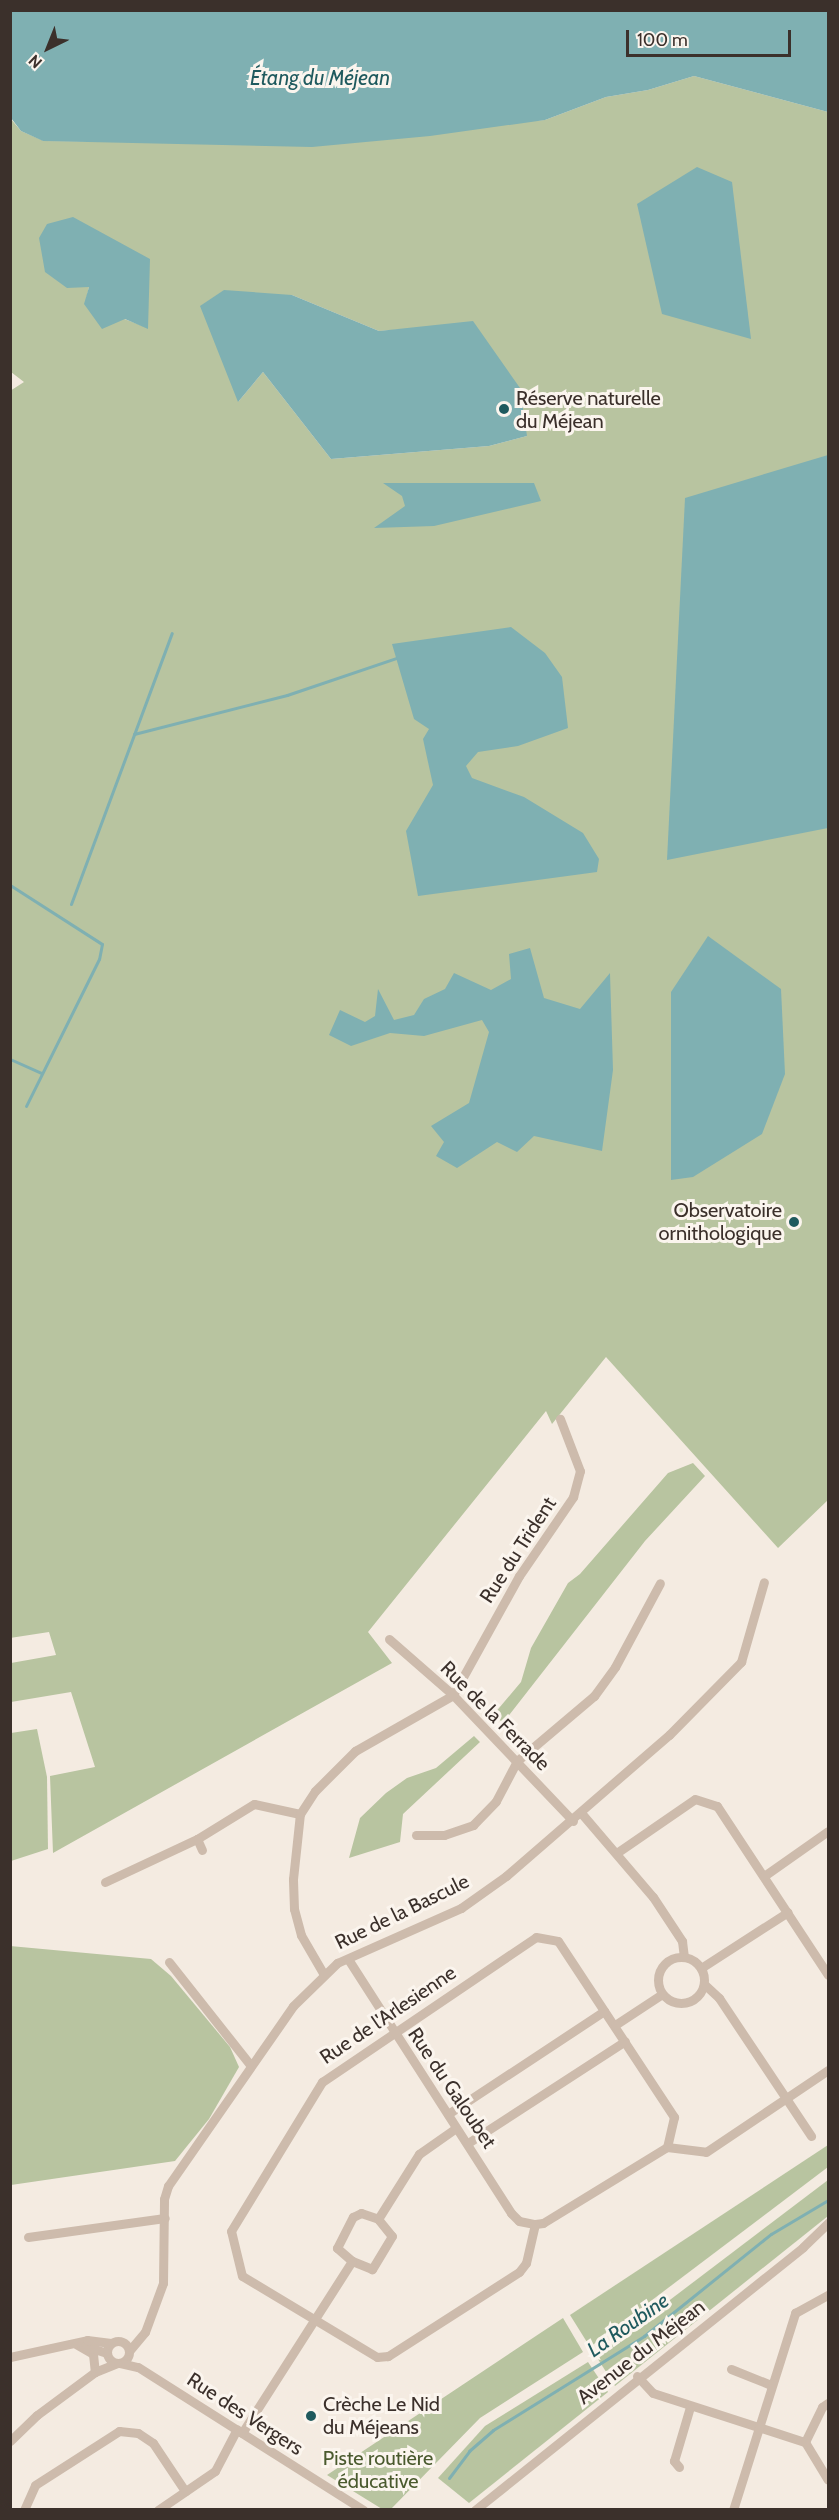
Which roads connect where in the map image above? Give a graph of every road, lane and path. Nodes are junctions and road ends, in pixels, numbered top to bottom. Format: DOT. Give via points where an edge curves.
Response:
graph roads {
  1 [pos="560,1419"];
  2 [pos="764,1582"];
  3 [pos="660,1583"];
  4 [pos="388,1639"];
  5 [pos="453,1695"];
  6 [pos="517,1761"];
  7 [pos="300,1814"];
  8 [pos="582,1814"];
  9 [pos="573,1821"];
  10 [pos="828,1831"];
  11 [pos="416,1835"];
  12 [pos="198,1839"];
  13 [pos="202,1850"];
  14 [pos="618,1852"];
  15 [pos="764,1876"];
  16 [pos="105,1882"];
  17 [pos="788,1912"];
  18 [pos="684,1957"];
  19 [pos="348,1959"];
  20 [pos="169,1962"];
  21 [pos="701,1968"];
  22 [pos="323,1973"];
  23 [pos="828,1975"];
  24 [pos="704,1984"];
  25 [pos="662,1994"];
  26 [pos="604,2011"];
  27 [pos="615,2025"];
  28 [pos="393,2031"];
  29 [pos="625,2041"];
  30 [pos="252,2066"];
  31 [pos="828,2070"];
  32 [pos="786,2098"];
  33 [pos="447,2114"];
  34 [pos="456,2128"];
  35 [pos="811,2136"];
  36 [pos="468,2143"];
  37 [pos="667,2147"];
  38 [pos="165,2218"];
  39 [pos="378,2219"];
  40 [pos="828,2223"];
  41 [pos="536,2224"];
  42 [pos="28,2237"];
  43 [pos="352,2261"];
  44 [pos="828,2295"];
  45 [pos="314,2318"];
  46 [pos="145,2332"];
  47 [pos="123,2342"];
  48 [pos="111,2343"];
  49 [pos="76,2344"];
  50 [pos="129,2352"];
  51 [pos="107,2355"];
  52 [pos="10,2357"];
  53 [pos="119,2363"];
  54 [pos="138,2367"];
  55 [pos="732,2369"];
  56 [pos="98,2371"];
  57 [pos="637,2376"];
  58 [pos="771,2385"];
  59 [pos="828,2403"];
  60 [pos="690,2407"];
  61 [pos="759,2428"];
  62 [pos="240,2431"];
  63 [pos="10,2441"];
  64 [pos="806,2442"];
  65 [pos="679,2467"];
  66 [pos="828,2480"];
  67 [pos="185,2491"];
  68 [pos="24,2510"];
  69 [pos="158,2510"];
  70 [pos="363,2510"];
  71 [pos="475,2510"];
  72 [pos="733,2510"];
  1 -- 5 [label="street, Rue du Trident" via="580,1471 573,1497 519,1576"];
  2 -- 8 [label="street, Rue de la Bascule" via="741,1662 733,1673"];
  3 -- 6 [label="street" via="615,1667 594,1696"];
  4 -- 5 [label="street, Rue de la Ferrade"];
  5 -- 6 [label="street, Rue de la Ferrade"];
  5 -- 7 [label="street" via="348,1756 315,1791"];
  6 -- 9 [label="street, Rue de la Ferrade"];
  6 -- 11 [label="street" via="496,1801 473,1825 444,1835"];
  7 -- 12 [label="street" via="254,1804"];
  7 -- 22 [label="street" via="294,1909 301,1935"];
  8 -- 9 [label="street, Rue de la Bascule"];
  8 -- 14 [label="street"];
  9 -- 19 [label="street, Rue de la Bascule" via="460,1908"];
  10 -- 15 [label="street"];
  12 -- 13 [label="street"];
  12 -- 16 [label="street"];
  14 -- 15 [label="street" via="695,1799 717,1806"];
  14 -- 18 [label="street" via="682,1941"];
  15 -- 17 [label="street"];
  17 -- 21 [label="street"];
  17 -- 23 [label="street"];
  18 -- 21 [label="street"];
  18 -- 25 [label="street" via="669,1960 659,1972"];
  19 -- 22 [label="street, Rue de la Bascule"];
  19 -- 28 [label="street, Rue du Galoubet"];
  20 -- 30 [label="street"];
  21 -- 24 [label="street"];
  22 -- 30 [label="street, Rue de la Bascule" via="293,2006"];
  24 -- 25 [label="street" via="697,1998 683,2004"];
  24 -- 32 [label="street" via="719,1998"];
  25 -- 27 [label="street"];
  26 -- 27 [label="street, Rue de l'Arlesienne"];
  26 -- 28 [label="street, Rue de l'Arlesienne" via="558,1941 537,1937"];
  26 -- 33 [label="street"];
  27 -- 29 [label="street, Rue de l'Arlesienne"];
  28 -- 33 [label="street, Rue du Galoubet"];
  28 -- 45 [label="street, Rue de l'Arlesienne" via="322,2082 231,2231 242,2276"];
  29 -- 36 [label="street"];
  29 -- 37 [label="street, Rue de l'Arlesienne" via="674,2117"];
  30 -- 38 [label="street, Rue de la Bascule" via="168,2186"];
  31 -- 32 [label="street"];
  32 -- 35 [label="street"];
  32 -- 37 [label="street" via="705,2152"];
  33 -- 34 [label="street, Rue du Galoubet"];
  34 -- 36 [label="street, Rue du Galoubet"];
  34 -- 39 [label="street" via="419,2154"];
  36 -- 41 [label="street, Rue du Galoubet" via="511,2213 519,2221"];
  37 -- 41 [label="street"];
  38 -- 42 [label="street"];
  38 -- 46 [label="street, Rue de la Bascule" via="164,2283"];
  39 -- 43 [label="street" via="357,2214 338,2241 338,2248"];
  39 -- 43 [label="street" via="392,2235 390,2244 372,2269"];
  40 -- 57 [label="street, Avenue du Méjean" via="803,2247"];
  41 -- 45 [label="street, Rue de l'Arlesienne" via="526,2264 519,2272 388,2356 371,2355"];
  43 -- 45 [label="street"];
  44 -- 58 [label="street" via="795,2313"];
  45 -- 62 [label="street"];
  46 -- 47 [label="street"];
  46 -- 50 [label="street, Rue de la Bascule"];
  47 -- 48 [label="street"];
  47 -- 50 [label="street"];
  48 -- 49 [label="street" via="100,2339"];
  48 -- 51 [label="street"];
  49 -- 51 [label="street"];
  49 -- 52 [label="street"];
  49 -- 56 [label="street" via="93,2354"];
  50 -- 53 [label="street"];
  50 -- 54 [label="street, Rue des Vergers"];
  51 -- 53 [label="street"];
  51 -- 56 [label="street"];
  53 -- 54 [label="street, Rue des Vergers"];
  53 -- 56 [label="street"];
  54 -- 62 [label="street, Rue des Vergers"];
  55 -- 58 [label="street"];
  56 -- 63 [label="street" via="37,2415"];
  57 -- 60 [label="street" via="653,2393"];
  57 -- 71 [label="street, Avenue du Méjean"];
  58 -- 61 [label="street"];
  59 -- 64 [label="street" via="822,2407"];
  60 -- 61 [label="street"];
  60 -- 65 [label="street" via="674,2461"];
  61 -- 64 [label="street"];
  61 -- 72 [label="street"];
  62 -- 67 [label="street" via="214,2471"];
  62 -- 70 [label="street, Rue des Vergers"];
  64 -- 66 [label="street"];
  67 -- 68 [label="street" via="153,2442 138,2433 119,2431 35,2485"];
  67 -- 69 [label="street"];
}
